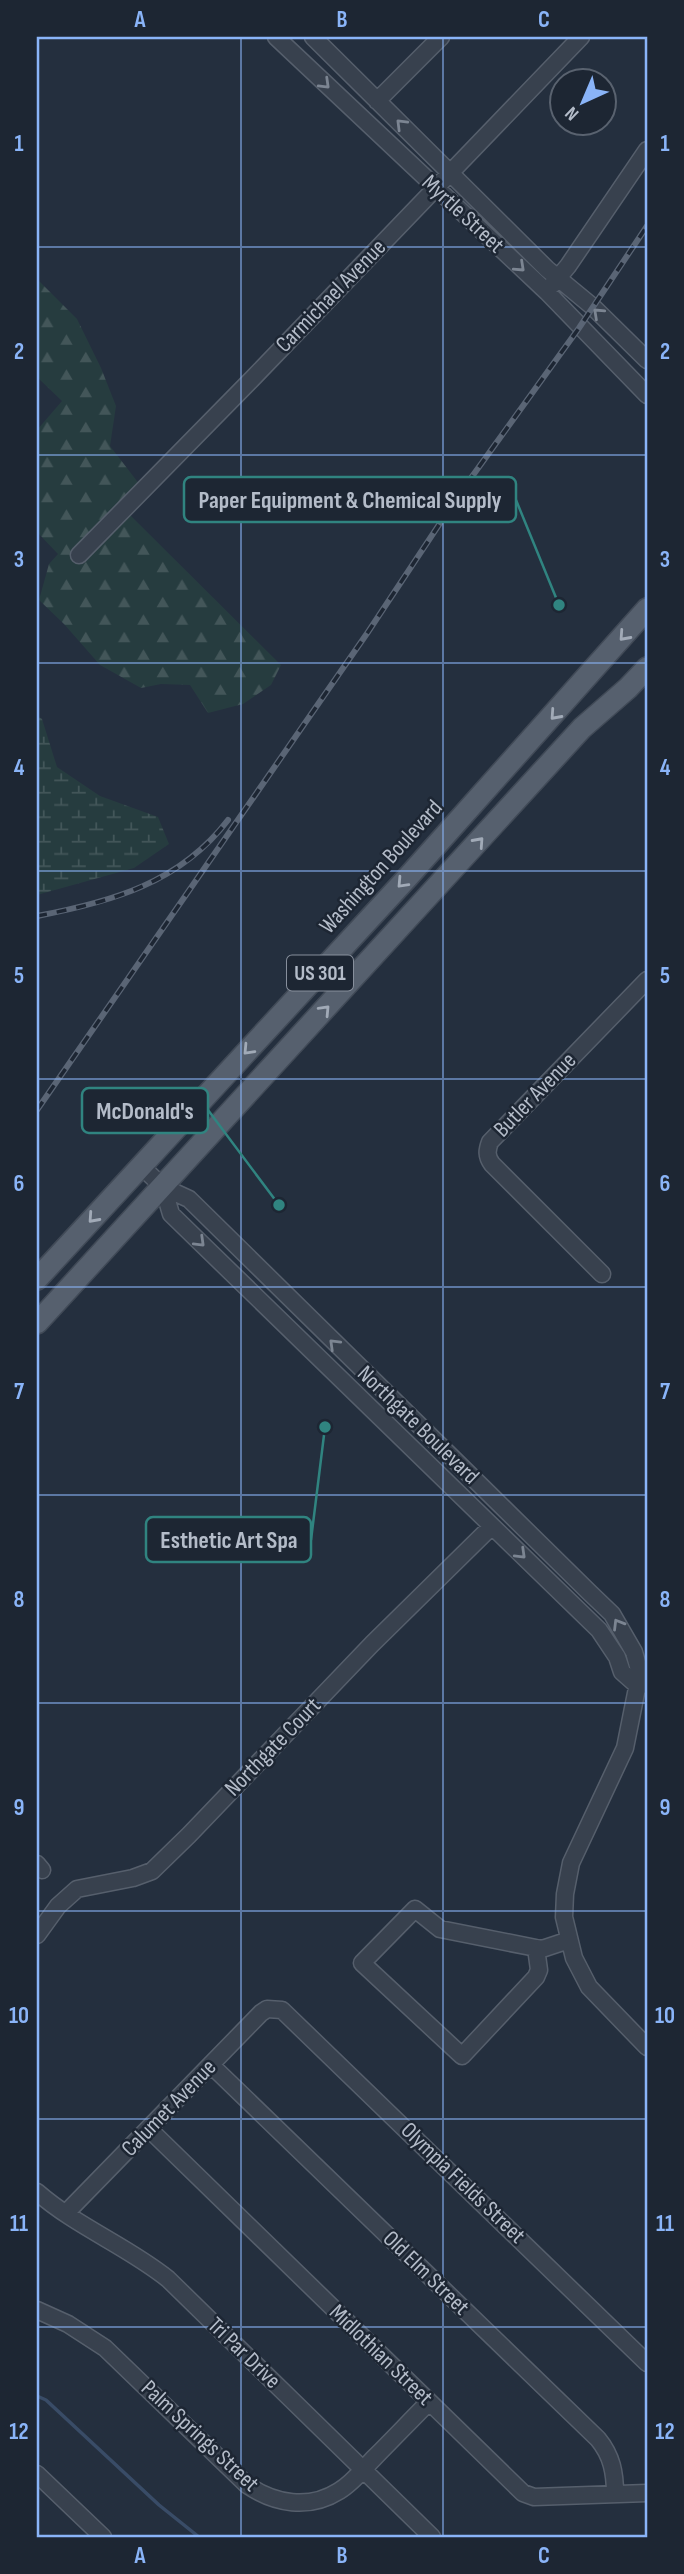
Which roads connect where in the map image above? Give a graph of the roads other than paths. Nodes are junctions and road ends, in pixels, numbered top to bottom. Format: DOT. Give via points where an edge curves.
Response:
graph roads {
  1 [pos="276,37"];
  2 [pos="313,37"];
  3 [pos="441,37"];
  4 [pos="581,37"];
  5 [pos="294,43"];
  6 [pos="377,101"];
  7 [pos="647,150"];
  8 [pos="449,172"];
  9 [pos="435,187"];
  10 [pos="557,277"];
  11 [pos="547,292"];
  12 [pos="647,360"];
  13 [pos="647,395"];
  14 [pos="79,555"];
  15 [pos="647,609"];
  16 [pos="647,667"];
  17 [pos="647,980"];
  18 [pos="141,1166"];
  19 [pos="163,1187"];
  20 [pos="602,1274"];
  21 [pos="37,1279"];
  22 [pos="37,1323"];
  23 [pos="492,1525"];
  24 [pos="643,1686"];
  25 [pos="37,1935"];
  26 [pos="569,1940"];
  27 [pos="536,1948"];
  28 [pos="275,2008"];
  29 [pos="647,2047"];
  30 [pos="211,2065"];
  31 [pos="149,2129"];
  32 [pos="37,2192"];
  33 [pos="66,2213"];
  34 [pos="37,2310"];
  35 [pos="647,2362"];
  36 [pos="429,2402"];
  37 [pos="364,2469"];
  38 [pos="37,2473"];
  39 [pos="647,2493"];
  40 [pos="615,2494"];
  41 [pos="93,2534"];
  42 [pos="432,2537"];
  1 -- 5 [label="street, Myrtle Street"];
  2 -- 6 [label="street, Myrtle Street"];
  3 -- 6 [label="street"];
  4 -- 8 [label="street, Carmichael Avenue"];
  5 -- 9 [label="street, Myrtle Street, one-way"];
  8 -- 6 [label="street, Myrtle Street, one-way"];
  7 -- 10 [label="street"];
  8 -- 9 [label="street, Carmichael Avenue"];
  8 -- 10 [label="street, Myrtle Street"];
  9 -- 11 [label="street, Myrtle Street, one-way"];
  9 -- 14 [label="street, Carmichael Avenue"];
  10 -- 11 [label="street"];
  12 -- 10 [label="street, Myrtle Street, one-way"];
  11 -- 13 [label="street, Myrtle Street"];
  15 -- 18 [label="main road, Washington Boulevard / US 301, one-way" via="408,878"];
  19 -- 16 [label="main road, US 301, one-way" via="582,728"];
  17 -- 20 [label="street, Butler Avenue" via="490,1142 487,1154"];
  18 -- 19 [label="street, Northgate Boulevard"];
  18 -- 21 [label="main road, Washington Boulevard / US 301, one-way"];
  19 -- 22 [label="main road, US 301"];
  19 -- 23 [label="street, Northgate Boulevard, one-way" via="171,1214"];
  24 -- 19 [label="street, Northgate Boulevard, one-way" via="634,1652 612,1614 189,1199"];
  23 -- 24 [label="street, Northgate Boulevard, one-way" via="599,1630 622,1672"];
  23 -- 25 [label="street, Northgate Court" via="152,1871 78,1889 58,1906"];
  24 -- 26 [label="street, Northgate Boulevard" via="625,1748 568,1874 564,1911"];
  26 -- 27 [label="street"];
  26 -- 29 [label="street, Northgate Boulevard" via="589,1987"];
  27 -- 27 [label="street" via="536,1978 462,2056 362,1963 415,1909 440,1929"];
  28 -- 30 [label="street, Calumet Avenue" via="261,2013"];
  28 -- 35 [label="street, Olympia Fields Street" via="289,2014"];
  30 -- 31 [label="street, Calumet Avenue"];
  30 -- 40 [label="street, Old Elm Street" via="598,2439 611,2461"];
  31 -- 33 [label="street, Calumet Avenue"];
  31 -- 36 [label="street, Midlothian Street"];
  32 -- 33 [label="street, Tri Par Drive"];
  33 -- 37 [label="street, Tri Par Drive" via="168,2279"];
  34 -- 37 [label="street, Palm Springs Street" via="105,2348 260,2494 289,2502 320,2500 342,2490"];
  36 -- 37 [label="street, Palm Springs Street"];
  36 -- 40 [label="street, Midlothian Street" via="527,2495"];
  37 -- 42 [label="street, Tri Par Drive"];
  38 -- 41 [label="street"];
  39 -- 40 [label="street, Midlothian Street"];
}
